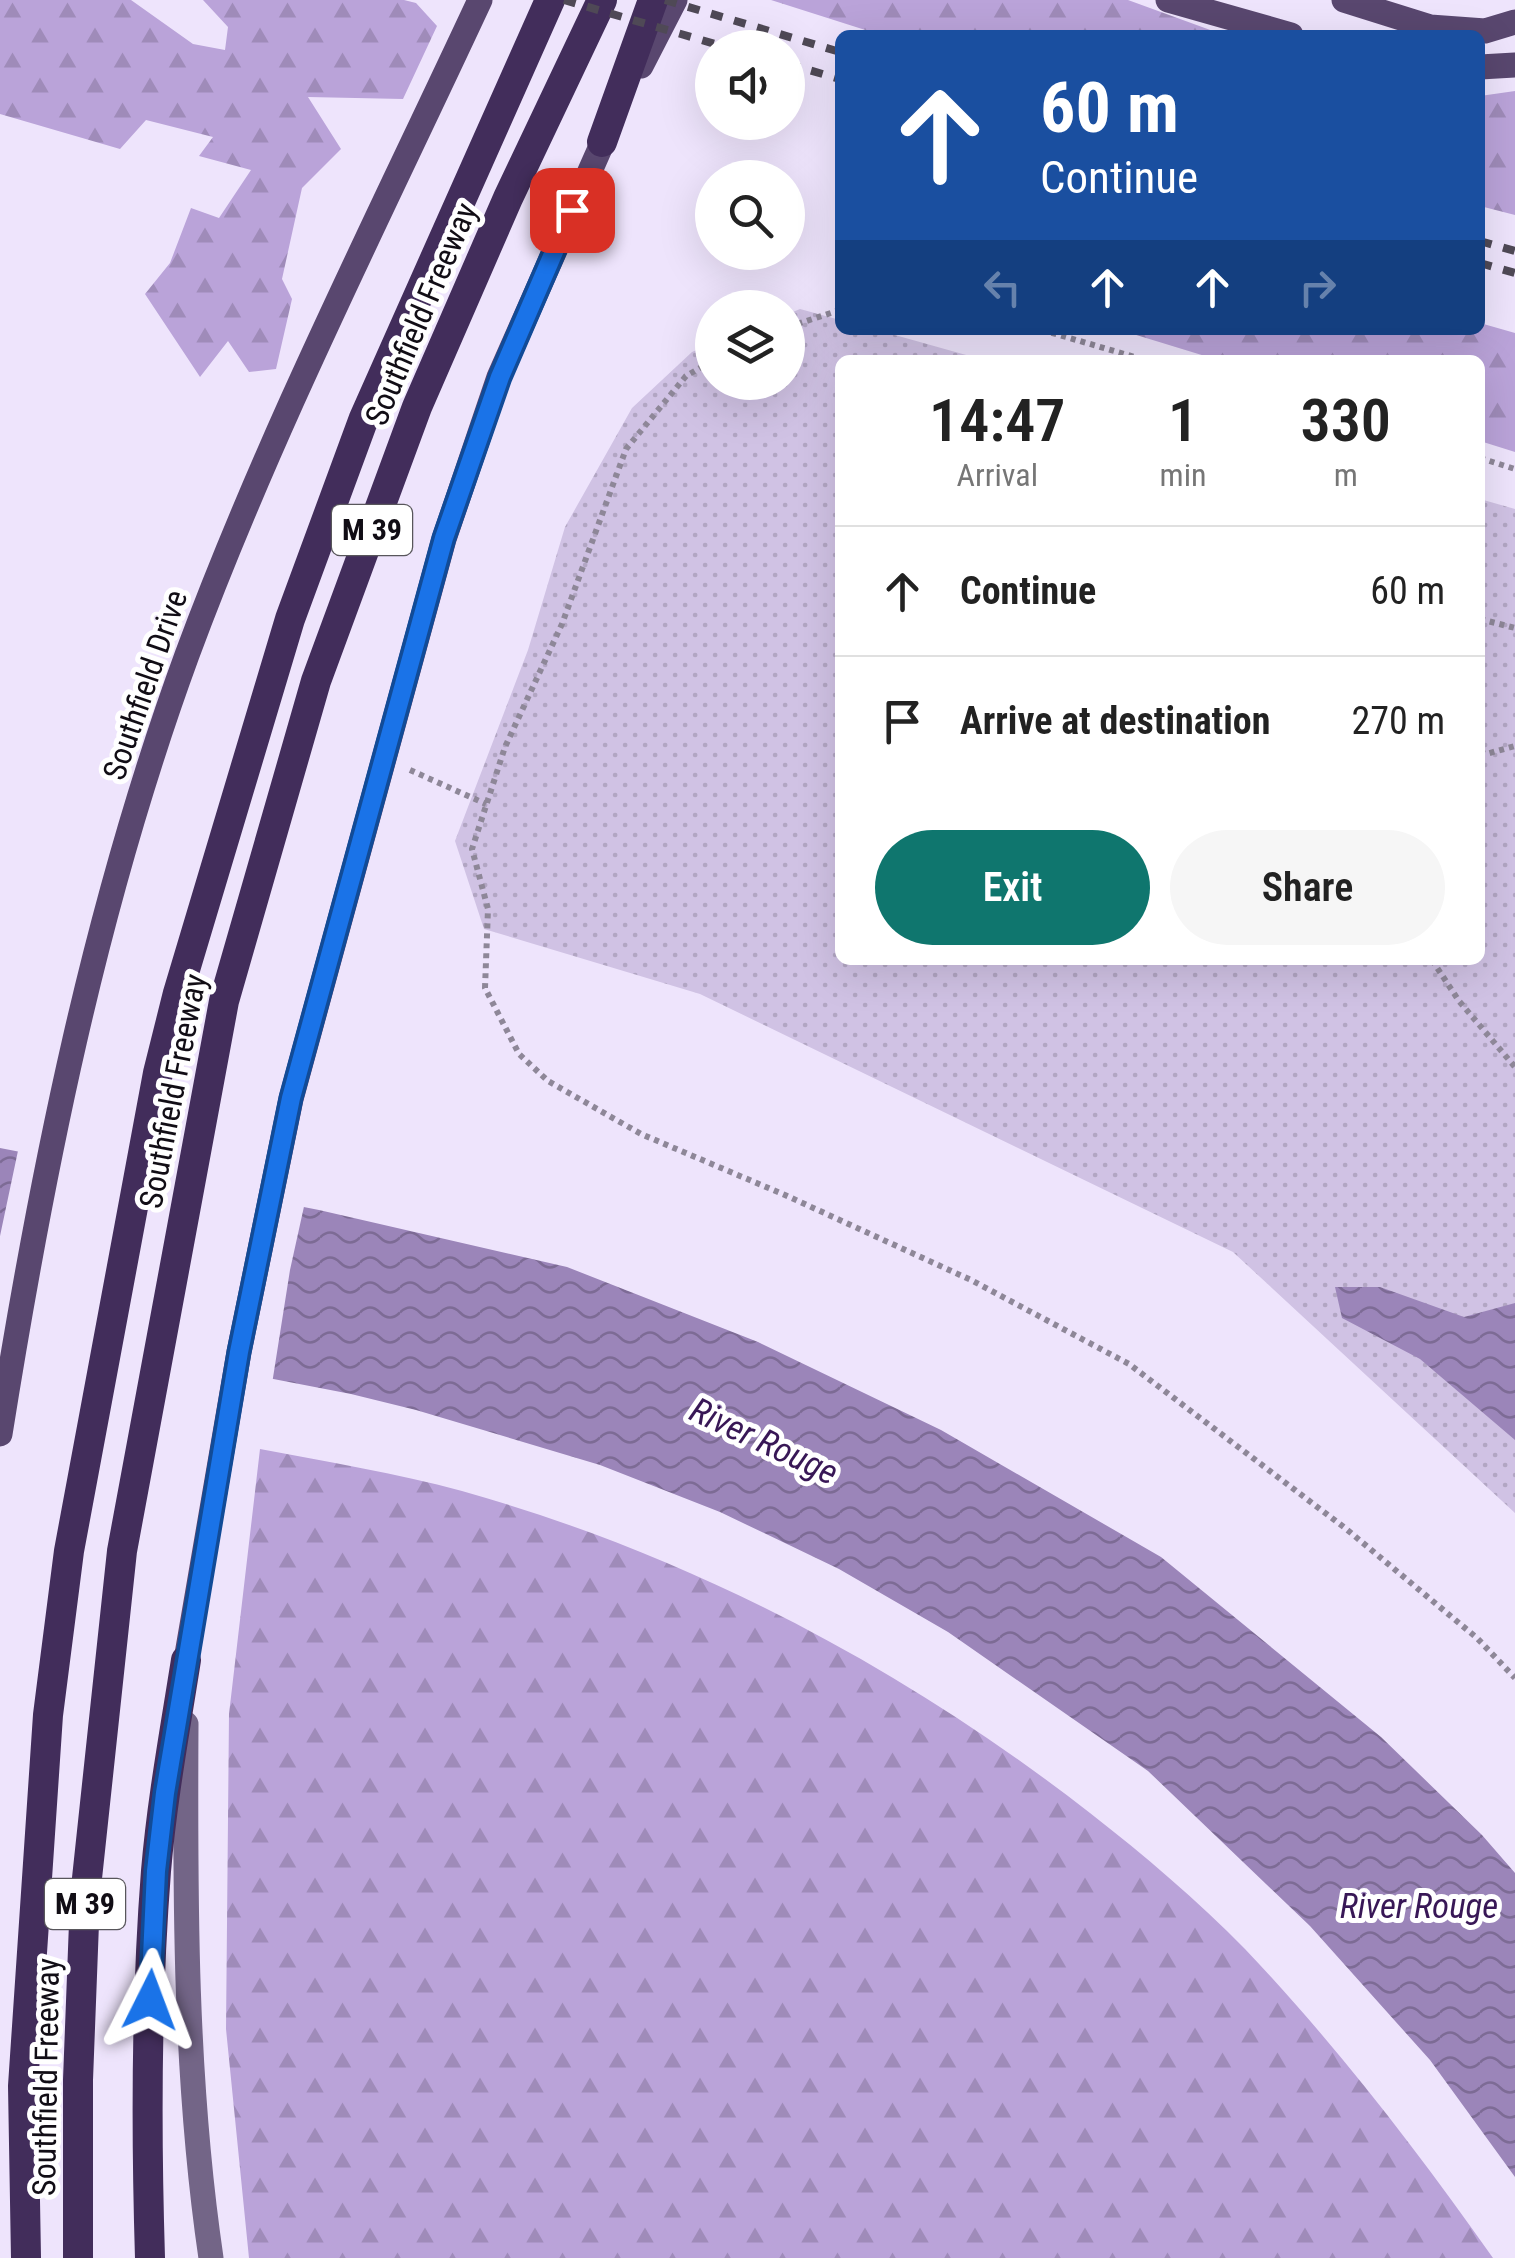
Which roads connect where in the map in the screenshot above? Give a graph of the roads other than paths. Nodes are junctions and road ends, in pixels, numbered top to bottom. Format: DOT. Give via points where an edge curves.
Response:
graph roads {
  1 [pos="480,0"];
  2 [pos="550,0"];
  3 [pos="602,0"];
  4 [pos="653,0"];
  5 [pos="675,0"];
  6 [pos="1168,0"];
  7 [pos="1344,0"];
  8 [pos="1515,22"];
  9 [pos="1273,30"];
  10 [pos="1471,30"];
  11 [pos="1485,31"];
  12 [pos="1515,65"];
  13 [pos="1485,68"];
  14 [pos="602,142"];
  15 [pos="0,1434"];
  16 [pos="186,1660"];
  17 [pos="26,2258"];
  18 [pos="78,2258"];
  19 [pos="150,2258"];
  20 [pos="211,2258"];
  1 -- 15 [label="main road, Southfield Drive" via="300,385 186,657 127,842 72,1059"];
  2 -- 17 [label="highway, Southfield Freeway / M 39" via="364,418 290,619 158,1073 70,1551 48,1715 24,2086"];
  3 -- 18 [label="highway, Southfield Freeway / M 39" via="417,408 316,681 224,1001 122,1551 85,1896"];
  4 -- 14 [label="highway"];
  5 -- 14 [label="main road"];
  6 -- 9 [label="main road"];
  7 -- 10 [label="main road" via="1430,27"];
  8 -- 11 [label="main road"];
  12 -- 13 [label="main road"];
  14 -- 16 [label="main road" via="500,377 444,538 291,1098"];
  16 -- 19 [label="highway" via="156,1871"];
  16 -- 20 [label="main road" via="188,2022"];
}
